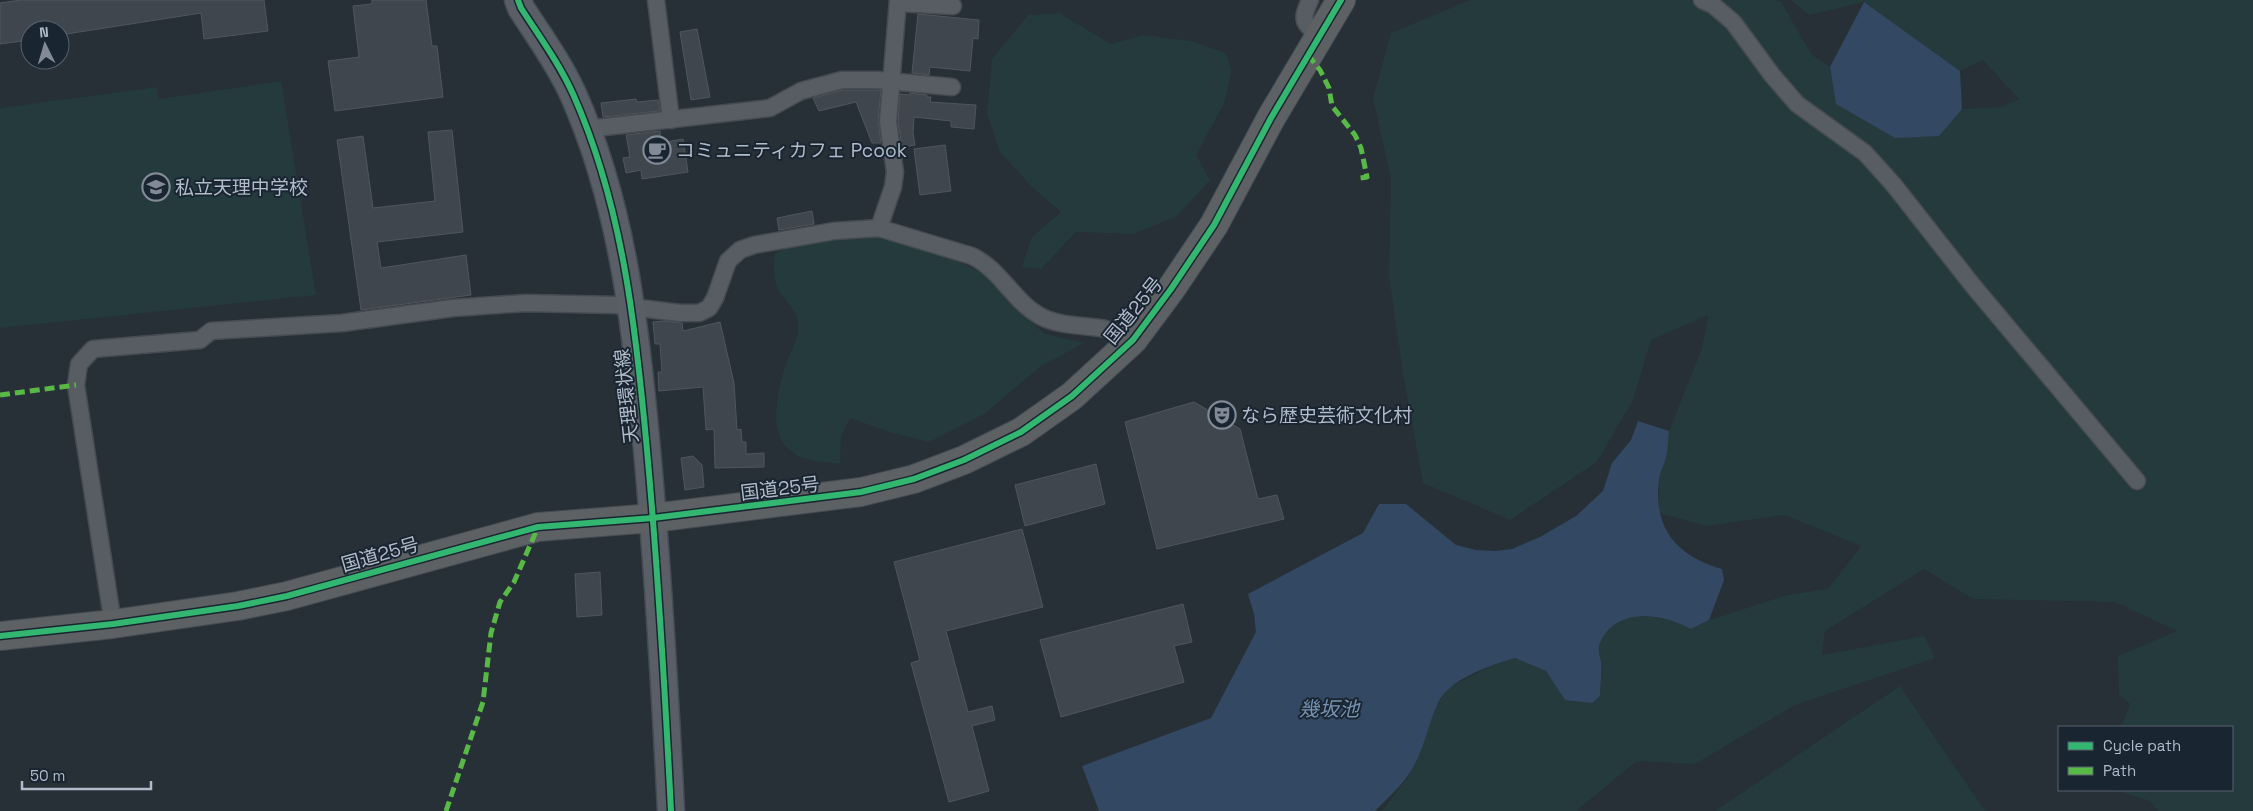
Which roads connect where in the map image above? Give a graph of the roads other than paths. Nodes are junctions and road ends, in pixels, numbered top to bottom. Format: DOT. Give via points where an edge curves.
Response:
graph roads {
  1 [pos="518,0"];
  2 [pos="656,0"];
  3 [pos="1310,0"];
  4 [pos="1341,0"];
  5 [pos="1702,0"];
  6 [pos="898,1"];
  7 [pos="953,6"];
  8 [pos="1320,35"];
  9 [pos="891,82"];
  10 [pos="952,88"];
  11 [pos="671,120"];
  12 [pos="587,130"];
  13 [pos="879,228"];
  14 [pos="630,308"];
  15 [pos="1132,340"];
  16 [pos="2137,481"];
  17 [pos="653,518"];
  18 [pos="113,624"];
  19 [pos="0,636"];
  20 [pos="671,811"];
  1 -- 12 [label="main road, 天理環状線" via="564,76"];
  2 -- 11 [label="street"];
  3 -- 8 [label="street" via="1303,16 1306,26"];
  4 -- 8 [label="highway, 国道25号"];
  5 -- 16 [label="street" via="1733,22 1796,104 1864,153 1893,184 1974,287"];
  6 -- 7 [label="street"];
  6 -- 9 [label="street"];
  8 -- 15 [label="highway, 国道25号" via="1214,225"];
  9 -- 10 [label="street"];
  9 -- 11 [label="street" via="842,80 801,91 770,108"];
  9 -- 13 [label="street" via="888,122 895,172"];
  11 -- 12 [label="street"];
  12 -- 14 [label="main road, 天理環状線" via="620,239"];
  13 -- 14 [label="street" via="834,231 740,250 728,261 709,308 699,313"];
  13 -- 15 [label="street" via="984,262 1026,306 1042,317 1066,324 1103,328"];
  14 -- 17 [label="main road, 天理環状線"];
  14 -- 18 [label="street" via="526,303 452,308 342,323 212,331 200,340 94,349 79,364 76,385"];
  15 -- 17 [label="highway, 国道25号" via="1072,396 1021,432 914,480 861,492"];
  17 -- 18 [label="highway, 国道25号" via="538,527 287,596"];
  17 -- 20 [label="main road, 天理環状線"];
  18 -- 19 [label="highway, 国道25号"];
}
